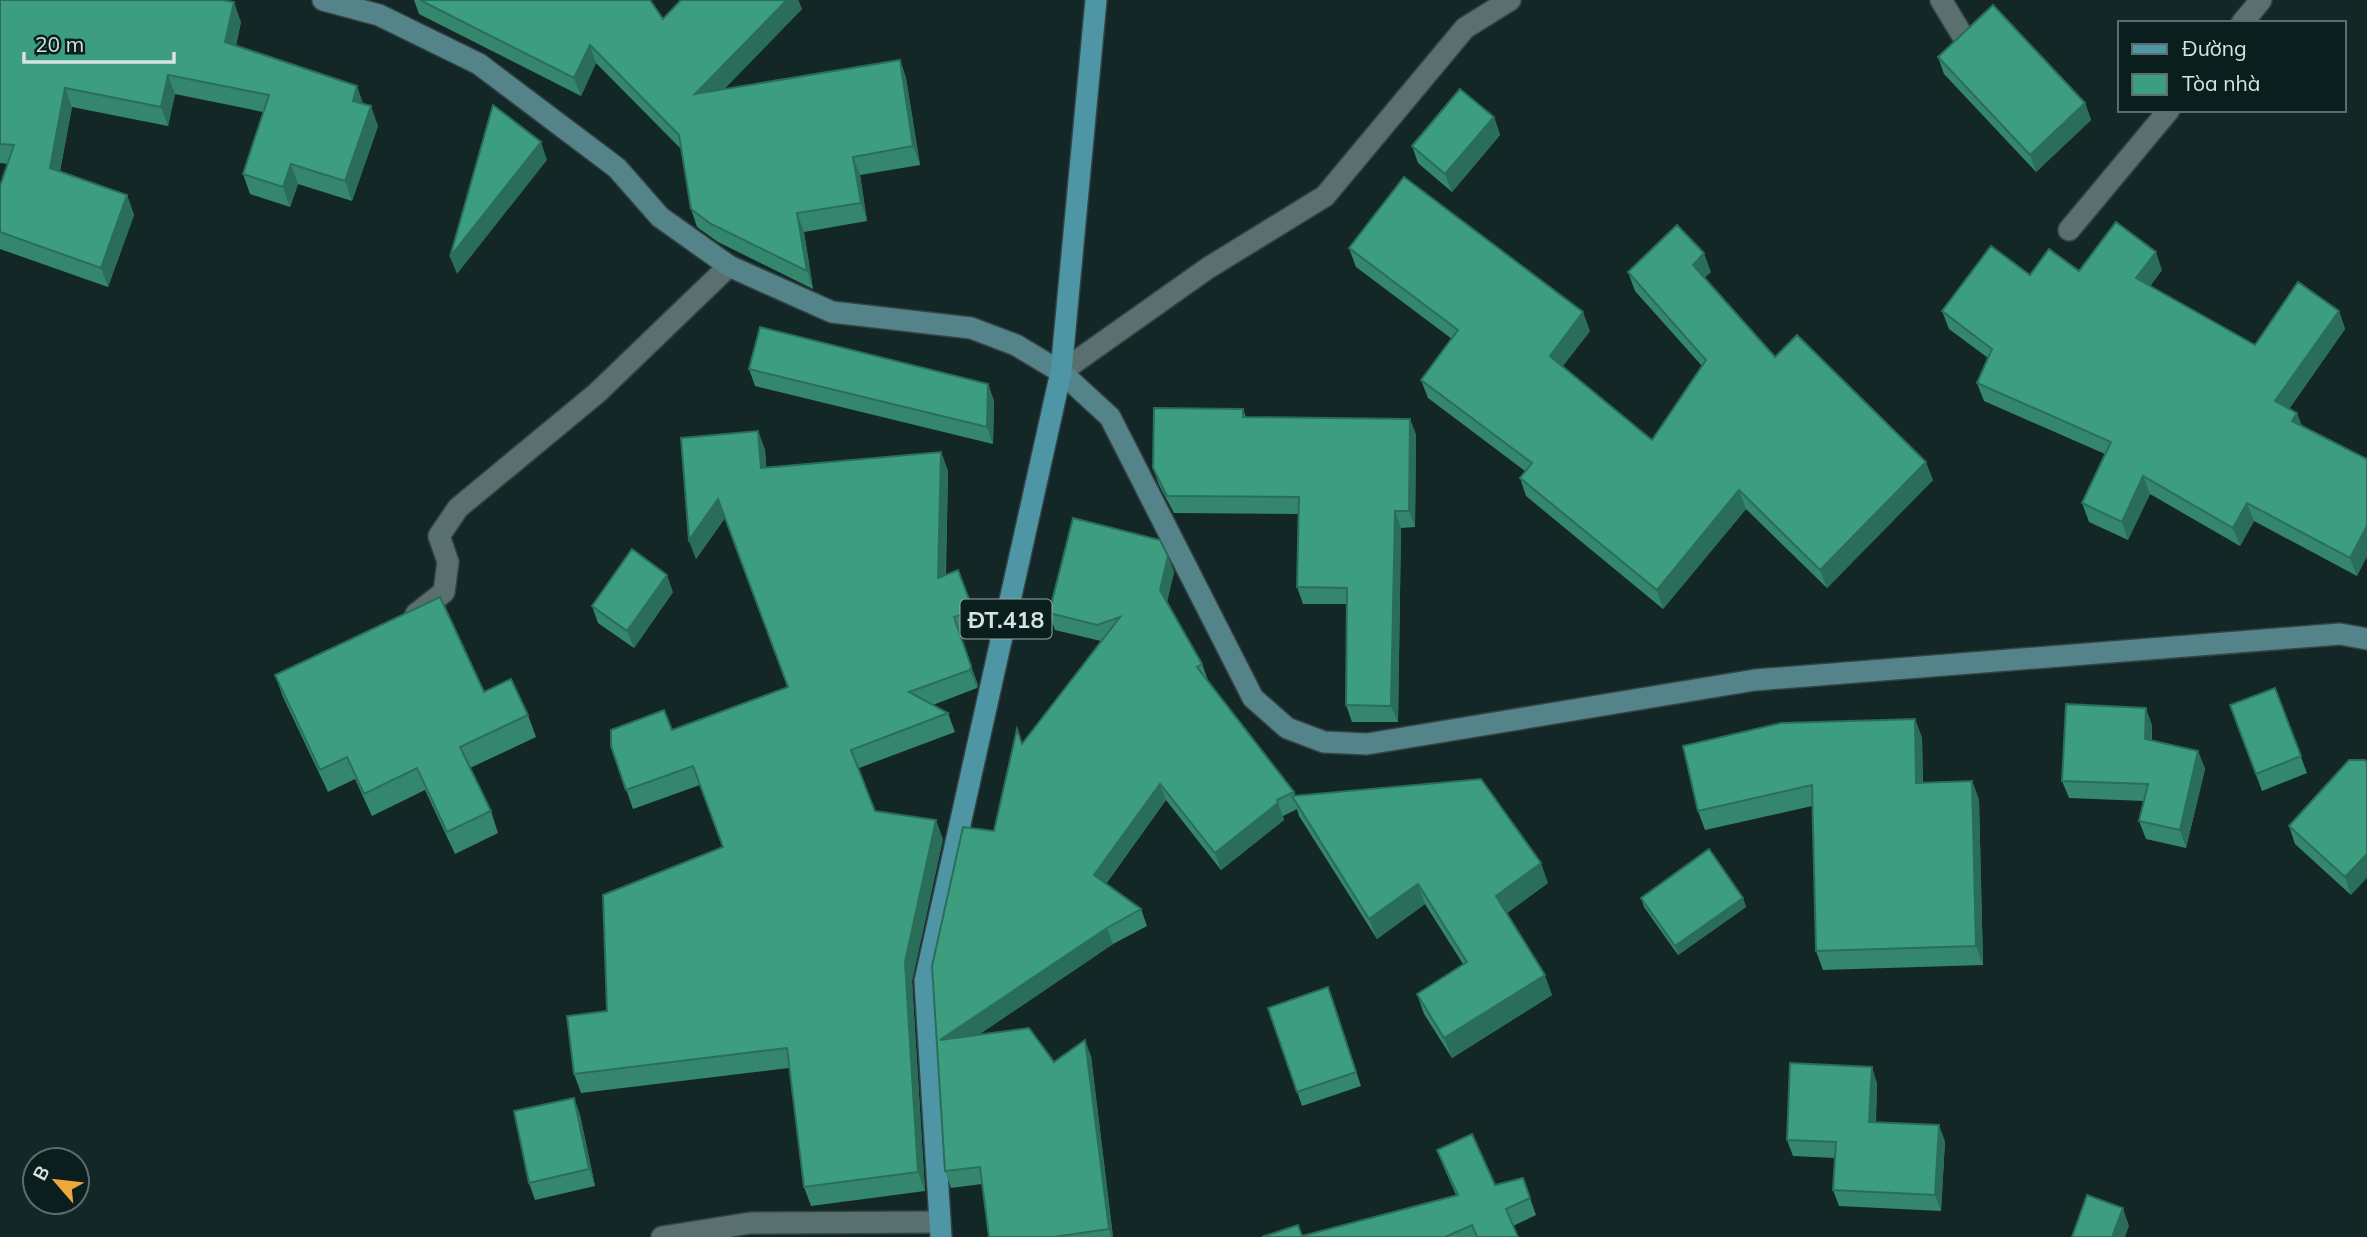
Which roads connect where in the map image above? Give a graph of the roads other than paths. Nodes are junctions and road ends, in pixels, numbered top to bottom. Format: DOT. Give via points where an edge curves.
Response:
graph roads {
  1 [pos="323,0"];
  2 [pos="1096,0"];
  3 [pos="1510,0"];
  4 [pos="1941,0"];
  5 [pos="2261,0"];
  6 [pos="2244,21"];
  7 [pos="1964,38"];
  8 [pos="2167,112"];
  9 [pos="2069,230"];
  10 [pos="729,266"];
  11 [pos="1061,372"];
  12 [pos="416,614"];
  13 [pos="2367,639"];
  14 [pos="940,1229"];
  15 [pos="662,1237"];
  1 -- 10 [label="street" via="379,15 479,64 617,168 660,217"];
  2 -- 11 [label="main road, ĐT.418"];
  3 -- 11 [label="street" via="1465,28 1325,196 1208,268"];
  4 -- 7 [label="street"];
  5 -- 6 [label="street"];
  8 -- 9 [label="street"];
  10 -- 11 [label="street" via="832,312 971,328 1016,345"];
  10 -- 12 [label="street" via="597,393 458,508 439,536 448,562 444,593"];
  11 -- 13 [label="street" via="1110,417 1253,698 1287,728 1324,742 1367,744 1755,680 2340,634"];
  11 -- 14 [label="main road, ĐT.418" via="925,981"];
  14 -- 15 [label="street" via="750,1223"];
}
